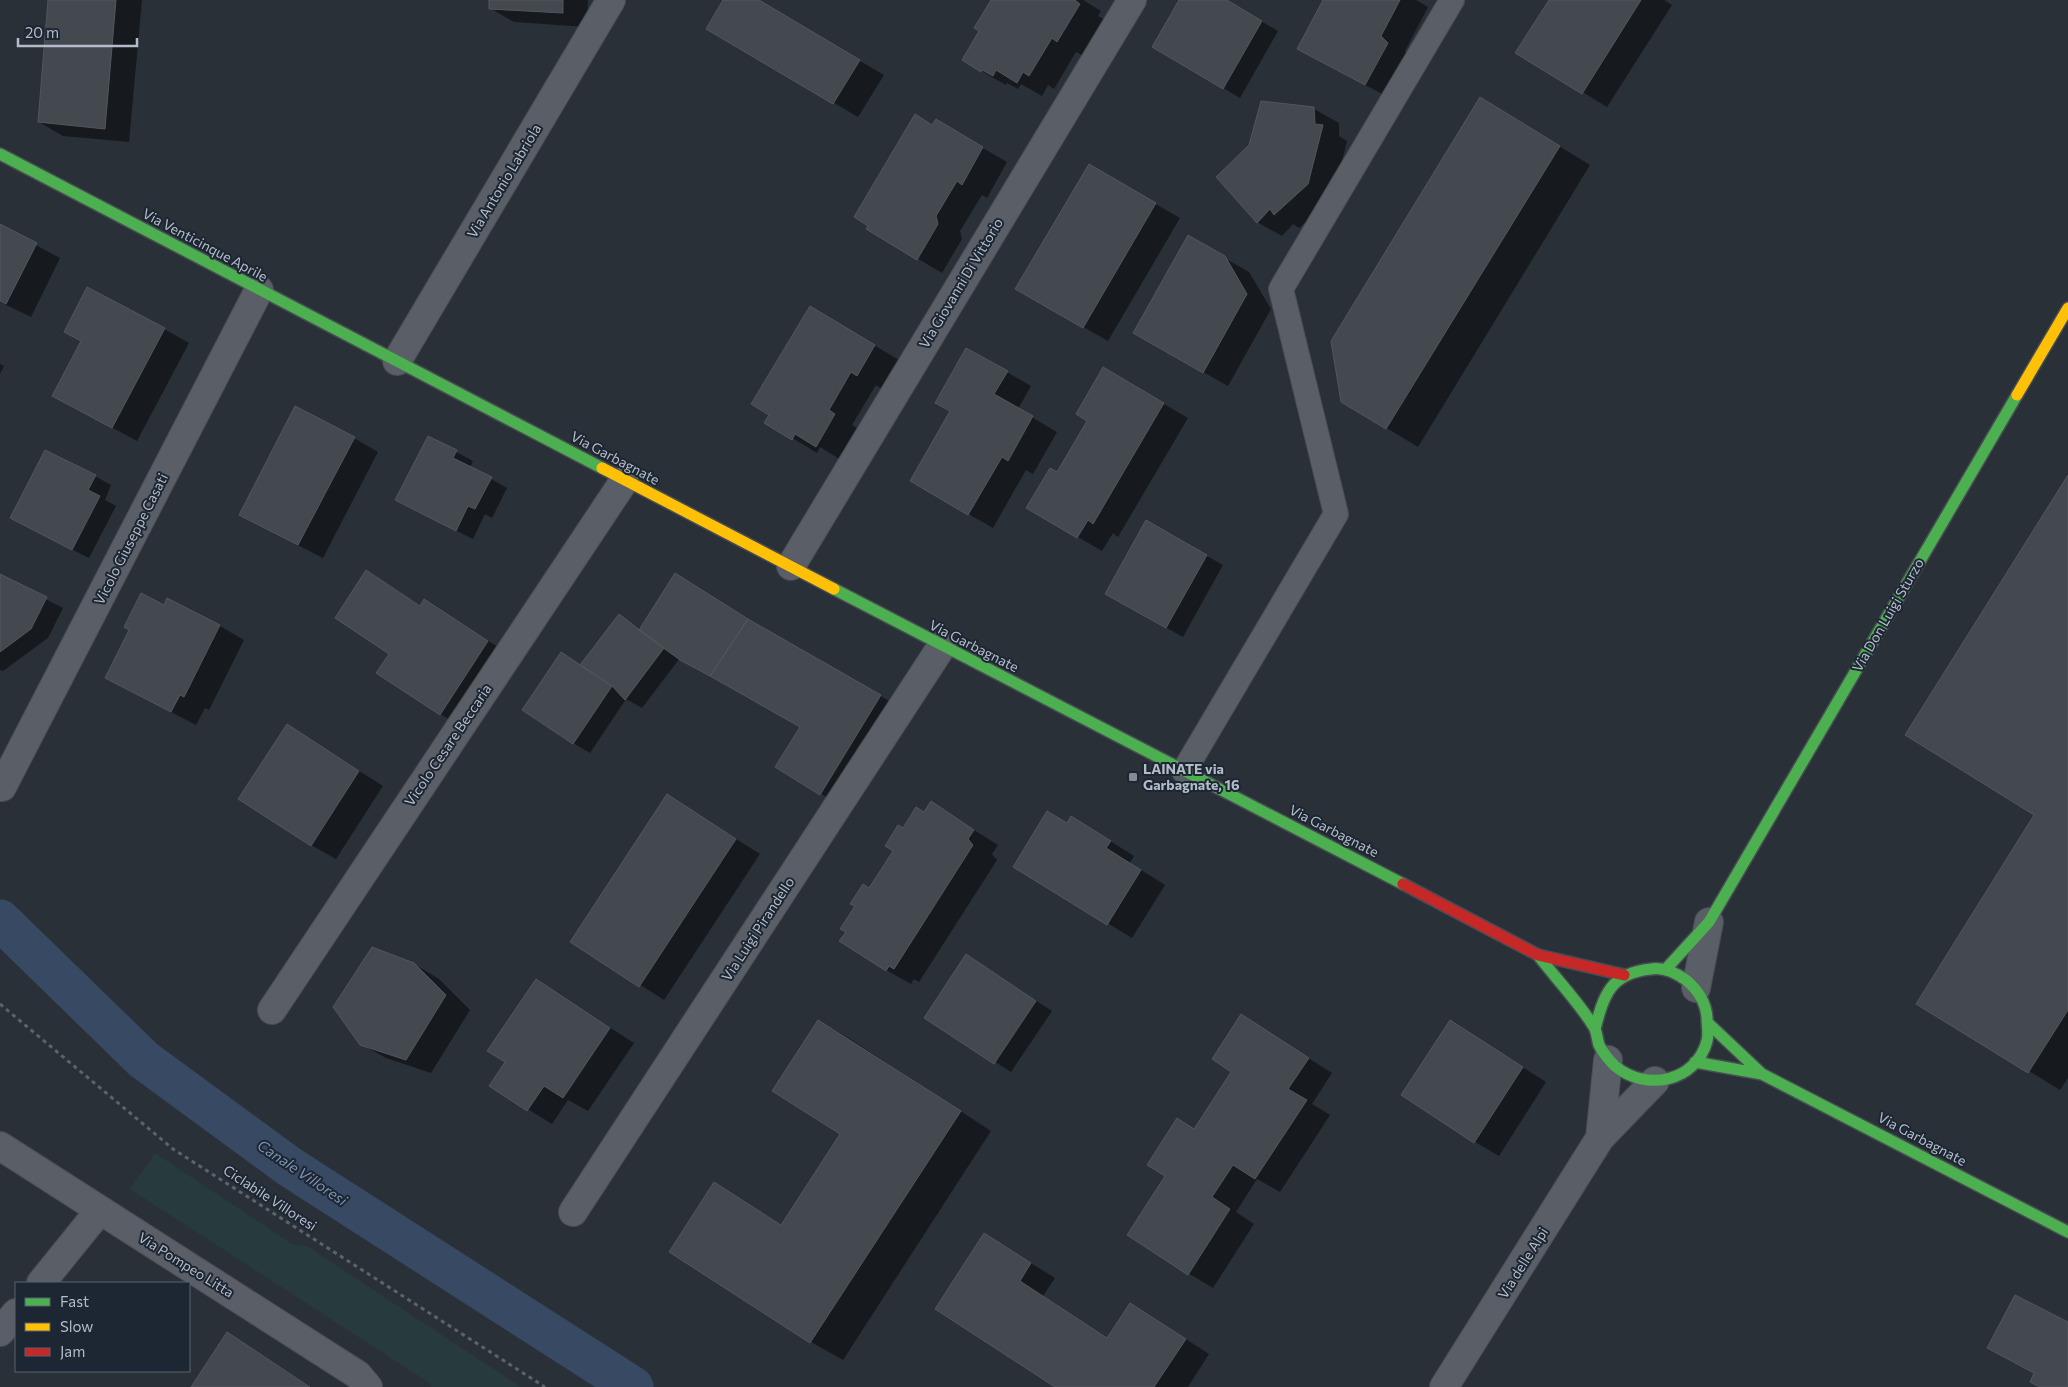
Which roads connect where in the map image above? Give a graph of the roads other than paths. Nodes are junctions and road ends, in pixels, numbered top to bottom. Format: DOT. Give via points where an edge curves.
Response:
graph roads {
  1 [pos="611,0"];
  2 [pos="1132,0"];
  3 [pos="1452,0"];
  4 [pos="0,154"];
  5 [pos="259,290"];
  6 [pos="2068,308"];
  7 [pos="397,361"];
  8 [pos="624,480"];
  9 [pos="791,566"];
  10 [pos="942,646"];
  11 [pos="1184,771"];
  12 [pos="2,787"];
  13 [pos="1709,922"];
  14 [pos="1538,955"];
  15 [pos="1666,969"];
  16 [pos="1624,975"];
  17 [pos="1696,988"];
  18 [pos="272,1010"];
  19 [pos="1710,1024"];
  20 [pos="1595,1030"];
  21 [pos="1608,1060"];
  22 [pos="1695,1062"];
  23 [pos="1762,1074"];
  24 [pos="1655,1081"];
  25 [pos="1600,1138"];
  26 [pos="0,1146"];
  27 [pos="100,1210"];
  28 [pos="573,1212"];
  29 [pos="2068,1232"];
  30 [pos="42,1282"];
  31 [pos="15,1314"];
  32 [pos="0,1332"];
  33 [pos="368,1387"];
  34 [pos="1444,1387"];
  1 -- 7 [label="street, Via Antonio Labriola"];
  2 -- 9 [label="street, Via Giovanni Di Vittorio"];
  3 -- 11 [label="lane" via="1281,289 1336,514"];
  4 -- 5 [label="street, Via Venticinque Aprile"];
  5 -- 7 [label="street, Via Venticinque Aprile"];
  5 -- 12 [label="street, Vicolo Giuseppe Casati"];
  6 -- 13 [label="street, Via Don Luigi Sturzo"];
  7 -- 8 [label="street, Via Garbagnate"];
  8 -- 9 [label="street, Via Garbagnate"];
  8 -- 18 [label="street, Vicolo Cesare Beccaria"];
  9 -- 10 [label="street, Via Garbagnate"];
  10 -- 11 [label="street, Via Garbagnate"];
  10 -- 28 [label="street, Via Luigi Pirandello"];
  11 -- 14 [label="street, Via Garbagnate"];
  13 -- 15 [label="street, Via Don Luigi Sturzo"];
  13 -- 17 [label="street, Via Don Luigi Sturzo"];
  14 -- 16 [label="street, Via Garbagnate"];
  14 -- 20 [label="street, Via Garbagnate"];
  15 -- 16 [label="street" via="1652,967"];
  15 -- 17 [label="street" via="1683,976"];
  16 -- 20 [label="street" via="1602,998 1596,1013"];
  17 -- 19 [label="street" via="1706,1005"];
  19 -- 22 [label="street" via="1703,1051"];
  19 -- 23 [label="street, Via Garbagnate"];
  20 -- 21 [label="street" via="1599,1046"];
  21 -- 24 [label="street" via="1637,1080"];
  21 -- 25 [label="street, Via delle Alpi"];
  22 -- 23 [label="street, Via Garbagnate"];
  22 -- 24 [label="street" via="1670,1079"];
  23 -- 29 [label="street, Via Garbagnate"];
  24 -- 25 [label="street, Via delle Alpi"];
  25 -- 34 [label="street, Via delle Alpi"];
  26 -- 27 [label="street, Via Pompeo Litta"];
  27 -- 30 [label="street"];
  27 -- 33 [label="street, Via Pompeo Litta" via="358,1374"];
  31 -- 32 [label="street"];
}
